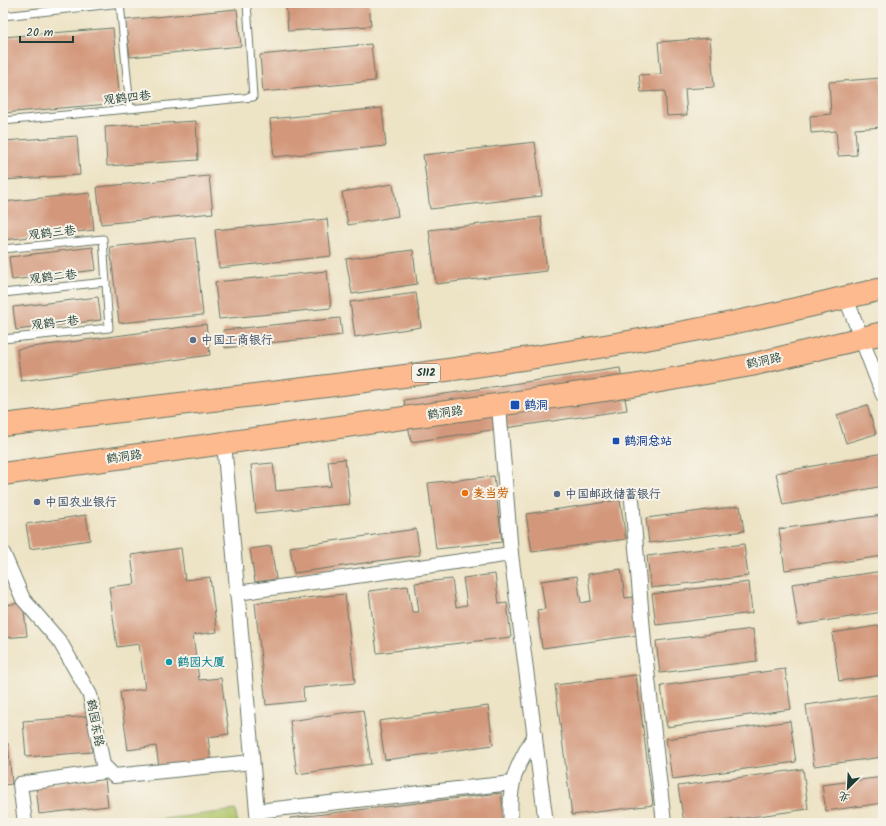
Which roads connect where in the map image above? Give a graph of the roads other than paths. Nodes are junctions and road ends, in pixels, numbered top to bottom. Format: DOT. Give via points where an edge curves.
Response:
graph roads {
  1 [pos="121,3"];
  2 [pos="247,3"];
  3 [pos="3,16"];
  4 [pos="130,108"];
  5 [pos="3,121"];
  6 [pos="3,249"];
  7 [pos="106,282"];
  8 [pos="883,289"];
  9 [pos="3,293"];
  10 [pos="846,298"];
  11 [pos="883,333"];
  12 [pos="861,338"];
  13 [pos="3,339"];
  14 [pos="883,395"];
  15 [pos="499,406"];
  16 [pos="3,425"];
  17 [pos="224,443"];
  18 [pos="3,474"];
  19 [pos="632,500"];
  20 [pos="3,553"];
  21 [pos="511,554"];
  22 [pos="238,594"];
  23 [pos="535,735"];
  24 [pos="252,762"];
  25 [pos="109,771"];
  26 [pos="512,783"];
  27 [pos="257,817"];
  28 [pos="25,823"];
  29 [pos="511,823"];
  30 [pos="546,823"];
  31 [pos="664,823"];
  1 -- 3 [label="lane"];
  1 -- 4 [label="lane"];
  2 -- 4 [label="lane, 观鹤四巷" via="253,97"];
  4 -- 5 [label="lane, 观鹤四巷"];
  6 -- 7 [label="lane, 观鹤三巷" via="103,239"];
  7 -- 9 [label="lane, 观鹤二巷"];
  7 -- 13 [label="lane, 观鹤一巷" via="109,328"];
  8 -- 10 [label="main road, S112"];
  10 -- 12 [label="street"];
  10 -- 16 [label="main road, S112" via="694,331 358,383"];
  11 -- 12 [label="main road, 鹤洞路"];
  12 -- 14 [label="street"];
  12 -- 15 [label="main road, 鹤洞路" via="743,366"];
  15 -- 17 [label="main road, 鹤洞路"];
  15 -- 21 [label="street"];
  17 -- 18 [label="main road, 鹤洞路"];
  17 -- 22 [label="street"];
  19 -- 31 [label="street" via="644,643"];
  20 -- 25 [label="street, 鹤园东路" via="23,599 60,642 90,695 103,765"];
  21 -- 22 [label="street"];
  21 -- 23 [label="street"];
  22 -- 24 [label="street"];
  23 -- 26 [label="street" via="519,762"];
  23 -- 30 [label="street"];
  24 -- 25 [label="street" via="114,776"];
  24 -- 27 [label="street"];
  25 -- 28 [label="street" via="20,784"];
  26 -- 27 [label="street"];
  26 -- 29 [label="street"];
}
